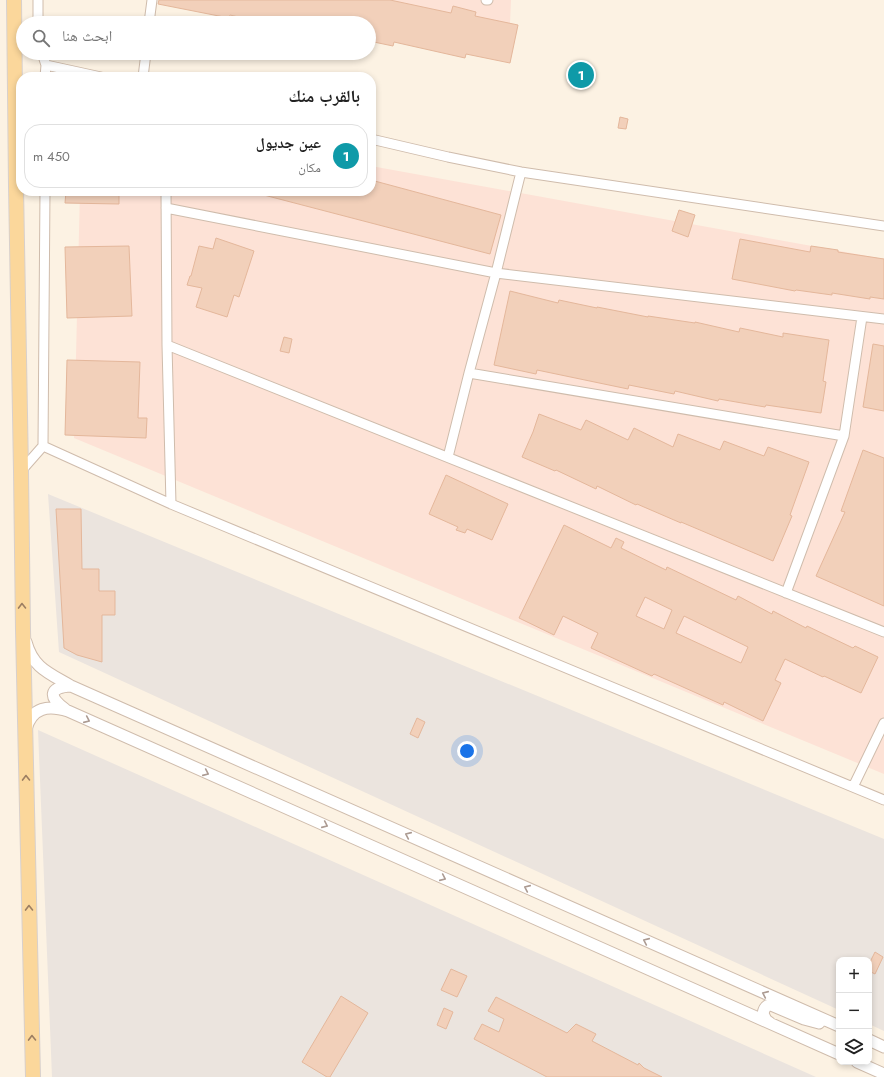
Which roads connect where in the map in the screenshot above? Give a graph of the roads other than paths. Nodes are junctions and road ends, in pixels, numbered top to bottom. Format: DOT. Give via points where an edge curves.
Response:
graph roads {
  1 [pos="14,0"];
  2 [pos="38,0"];
  3 [pos="152,0"];
  4 [pos="38,16"];
  5 [pos="150,16"];
  6 [pos="44,60"];
  7 [pos="145,60"];
  8 [pos="46,65"];
  9 [pos="46,72"];
  10 [pos="78,72"];
  11 [pos="144,72"];
  12 [pos="376,140"];
  13 [pos="521,172"];
  14 [pos="16,194"];
  15 [pos="16,196"];
  16 [pos="45,196"];
  17 [pos="166,196"];
  18 [pos="166,208"];
  19 [pos="884,226"];
  20 [pos="496,273"];
  21 [pos="862,316"];
  22 [pos="884,319"];
  23 [pos="167,345"];
  24 [pos="468,373"];
  25 [pos="844,436"];
  26 [pos="43,446"];
  27 [pos="448,457"];
  28 [pos="21,471"];
  29 [pos="171,504"];
  30 [pos="786,593"];
  31 [pos="23,630"];
  32 [pos="884,632"];
  33 [pos="70,686"];
  34 [pos="68,711"];
  35 [pos="884,723"];
  36 [pos="25,736"];
  37 [pos="853,787"];
  38 [pos="884,800"];
  39 [pos="770,1024"];
  40 [pos="836,1026"];
  41 [pos="836,1026"];
  42 [pos="872,1041"];
  43 [pos="884,1047"];
  44 [pos="836,1053"];
  45 [pos="864,1065"];
  46 [pos="884,1074"];
  47 [pos="33,1077"];
  1 -- 14 [label="main road"];
  2 -- 4 [label="street"];
  3 -- 5 [label="street"];
  6 -- 8 [label="street"];
  7 -- 11 [label="street"];
  8 -- 9 [label="street"];
  8 -- 10 [label="street"];
  12 -- 13 [label="street"];
  13 -- 19 [label="street"];
  13 -- 20 [label="street"];
  15 -- 28 [label="main road"];
  16 -- 26 [label="street"];
  17 -- 18 [label="street"];
  18 -- 20 [label="street"];
  18 -- 23 [label="street"];
  20 -- 21 [label="street"];
  20 -- 24 [label="street"];
  21 -- 22 [label="street"];
  21 -- 25 [label="street"];
  23 -- 27 [label="street"];
  23 -- 29 [label="street"];
  24 -- 25 [label="street"];
  24 -- 27 [label="street"];
  25 -- 30 [label="street"];
  26 -- 28 [label="street"];
  26 -- 29 [label="street"];
  27 -- 30 [label="street"];
  31 -- 28 [label="main road, one-way"];
  29 -- 37 [label="street"];
  30 -- 32 [label="street"];
  31 -- 33 [label="street" via="29,653 38,665"];
  31 -- 36 [label="main road"];
  33 -- 34 [label="street" via="60,687 53,695 58,704"];
  40 -- 33 [label="street, one-way"];
  34 -- 36 [label="street" via="57,708 40,710 28,721"];
  34 -- 39 [label="street, one-way"];
  35 -- 37 [label="street"];
  47 -- 36 [label="main road, one-way"];
  37 -- 38 [label="street"];
  39 -- 41 [label="street" via="763,1014 768,1005 804,1020"];
  39 -- 44 [label="street"];
  42 -- 43 [label="street"];
  45 -- 46 [label="street"];
}
